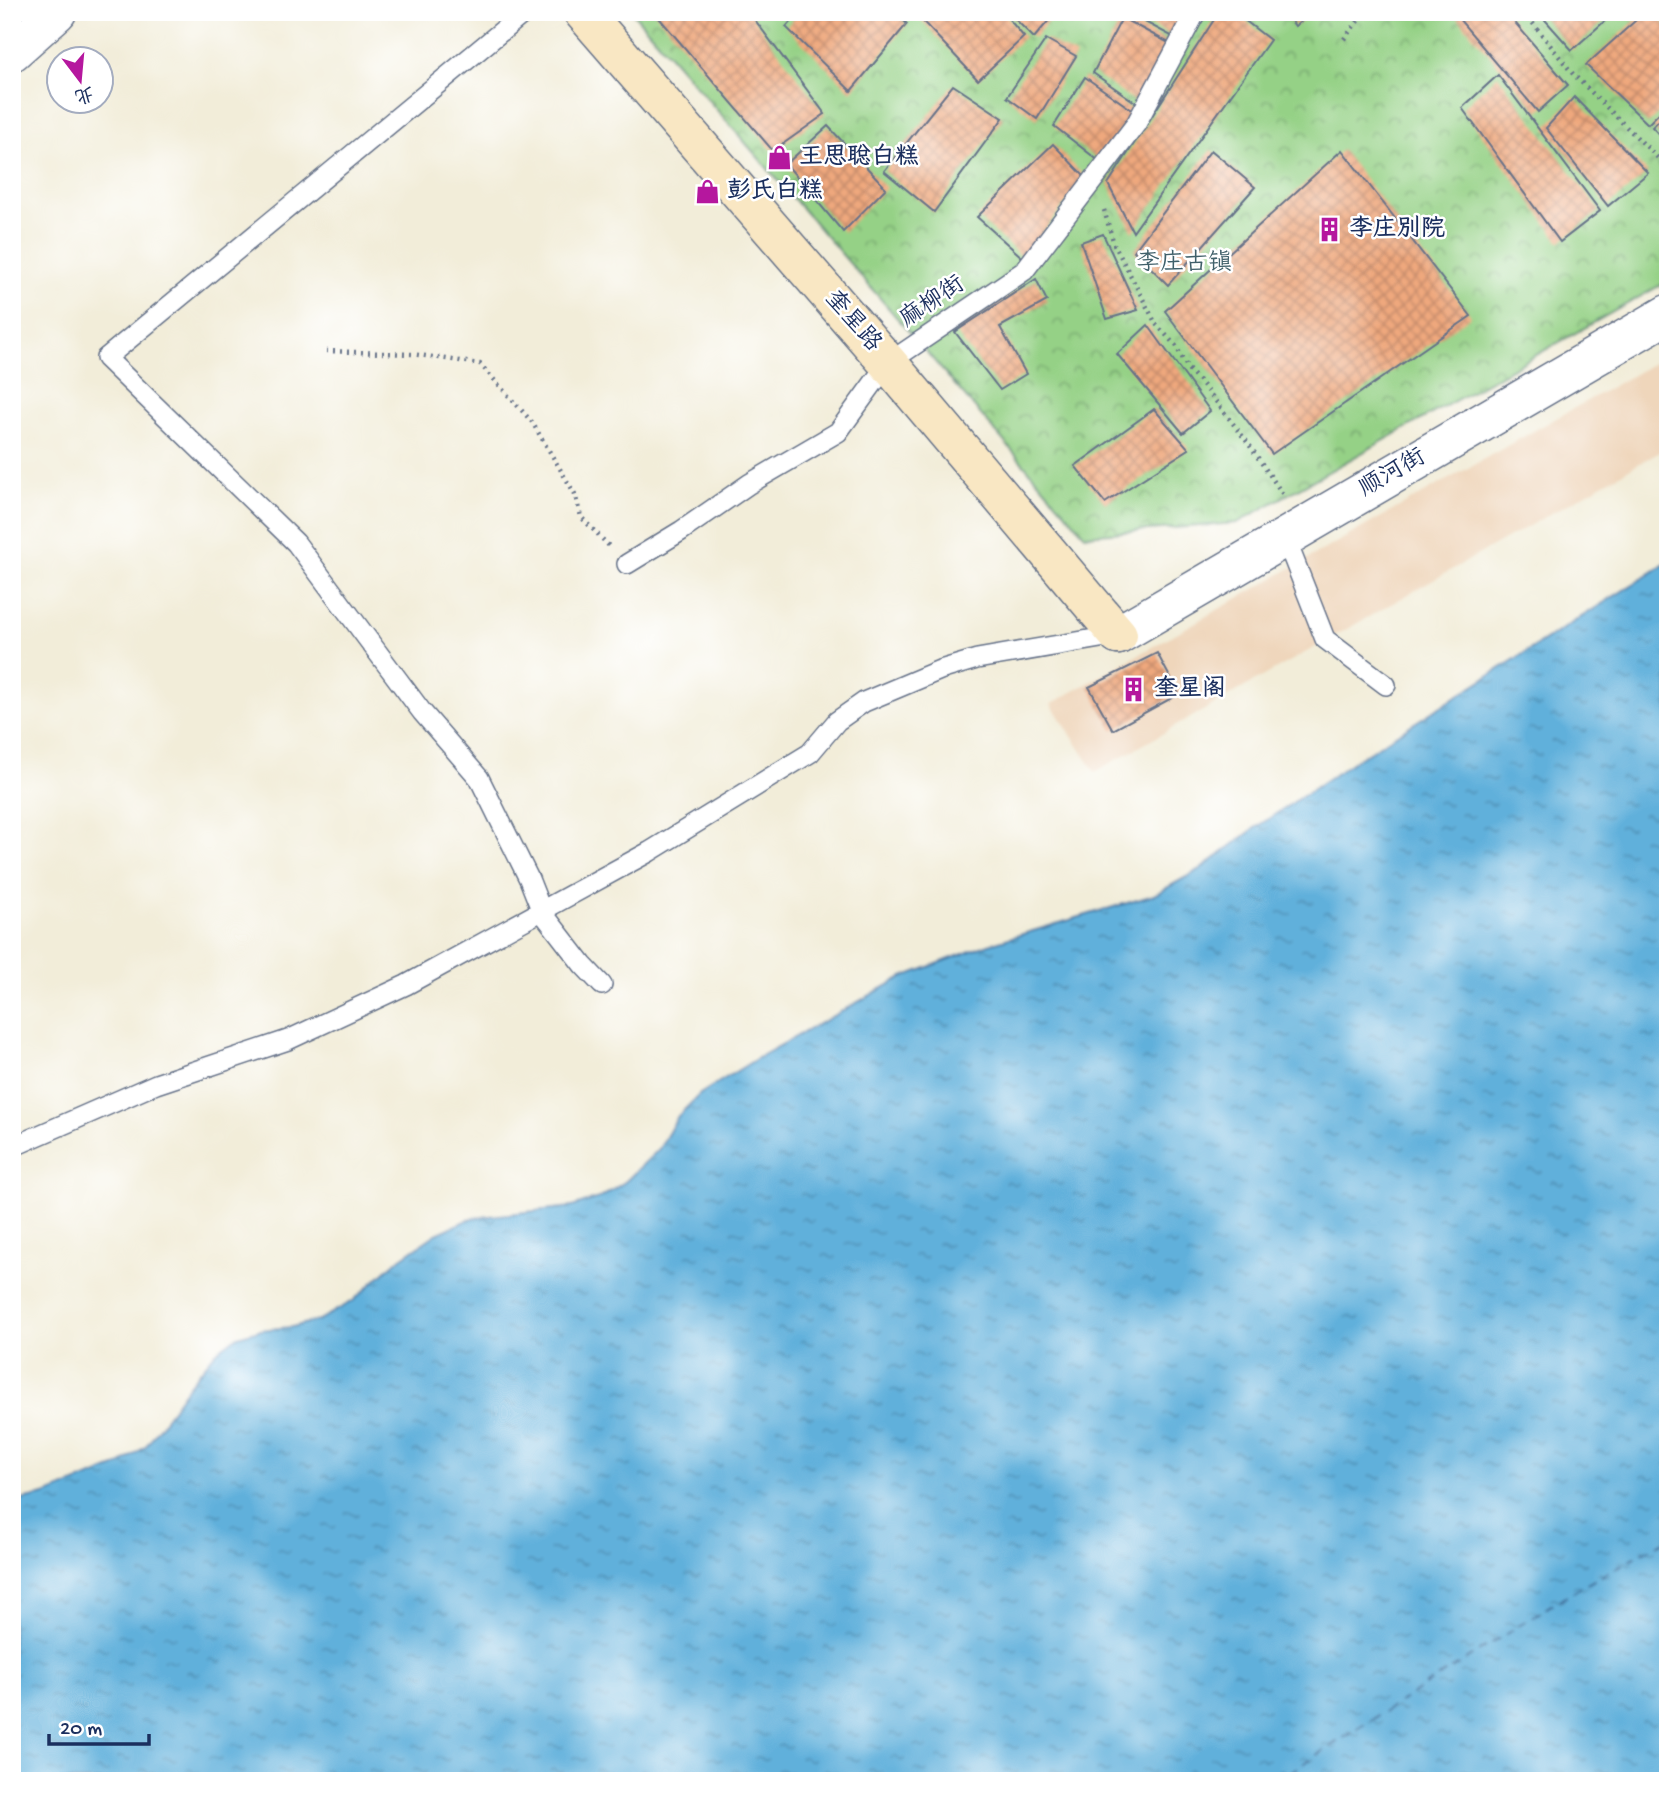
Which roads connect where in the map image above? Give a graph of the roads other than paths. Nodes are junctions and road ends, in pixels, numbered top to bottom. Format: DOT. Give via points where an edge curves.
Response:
graph roads {
  1 [pos="57,12"];
  2 [pos="525,12"];
  3 [pos="583,12"];
  4 [pos="1196,12"];
  5 [pos="12,52"];
  6 [pos="1668,314"];
  7 [pos="888,363"];
  8 [pos="1295,531"];
  9 [pos="627,564"];
  10 [pos="1118,635"];
  11 [pos="1386,685"];
  12 [pos="542,912"];
  13 [pos="602,985"];
  14 [pos="12,1147"];
  1 -- 5 [label="street"];
  2 -- 12 [label="lane" via="106,358 296,543 422,712 479,778"];
  3 -- 7 [label="street, 奎星路"];
  4 -- 7 [label="lane, 麻柳街" via="1136,124 1024,271"];
  6 -- 8 [label="street, 顺河街"];
  7 -- 9 [label="lane, 麻柳街" via="838,432"];
  7 -- 10 [label="street, 奎星路"];
  8 -- 10 [label="street, 顺河街"];
  8 -- 11 [label="lane" via="1325,639"];
  10 -- 12 [label="lane" via="977,659 864,702 837,721 810,753"];
  12 -- 13 [label="lane"];
  12 -- 14 [label="lane" via="406,985 288,1040 156,1084"];
}
